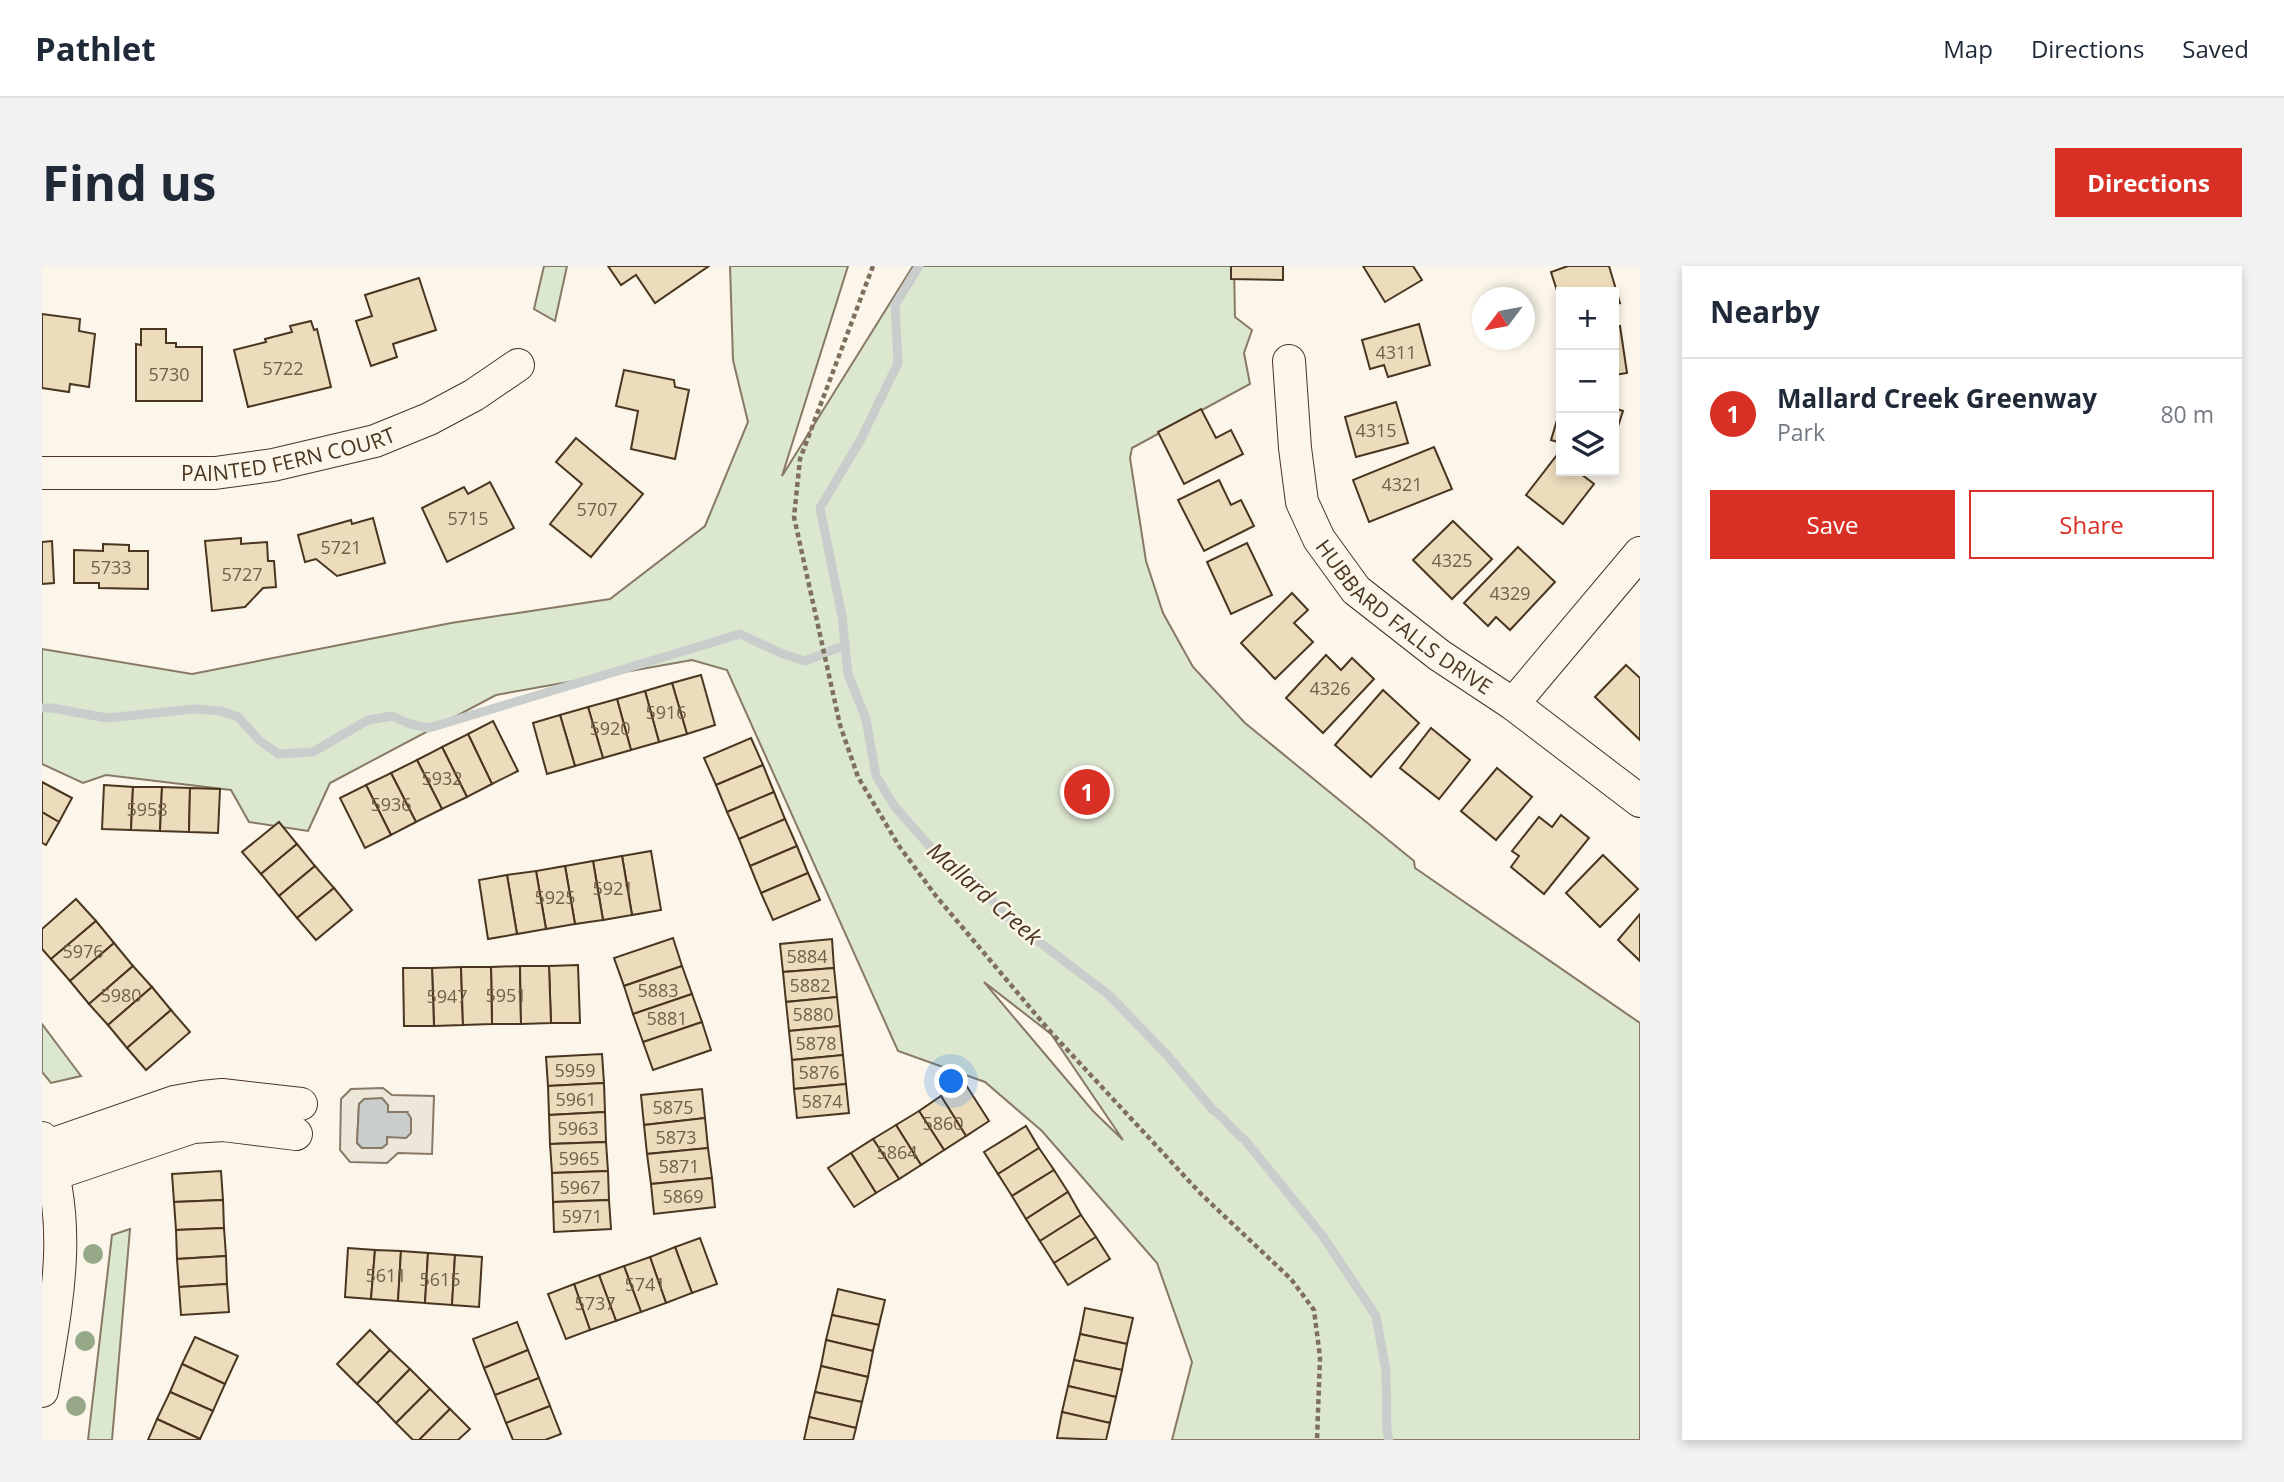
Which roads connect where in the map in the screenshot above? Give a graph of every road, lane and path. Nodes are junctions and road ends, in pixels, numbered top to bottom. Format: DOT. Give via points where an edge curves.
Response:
graph roads {
  1 [pos="873,266"];
  2 [pos="1289,360"];
  3 [pos="518,365"];
  4 [pos="42,473"];
  5 [pos="1640,553"];
  6 [pos="1513,704"];
  7 [pos="1640,801"];
  8 [pos="301,1104"];
  9 [pos="296,1134"];
  10 [pos="47,1153"];
  11 [pos="42,1391"];
  12 [pos="1317,1440"];
  1 -- 12 [label="path" via="800,459 794,517 840,725 858,777 936,896 1048,1029 1202,1195 1291,1279 1314,1310 1320,1357"];
  2 -- 6 [label="street, HUBBARD FALLS DRIVE" via="1302,502 1319,539 1356,590 1439,655"];
  3 -- 4 [label="street, PAINTED FERN COURT" via="429,419 375,440 273,466 215,474"];
  5 -- 6 [label="street"];
  6 -- 7 [label="street, HUBBARD FALLS DRIVE"];
  8 -- 10 [label="street" via="222,1096 174,1102"];
  9 -- 10 [label="street" via="223,1125 193,1127"];
  10 -- 11 [label="street" via="61,1222 60,1276"];
}
